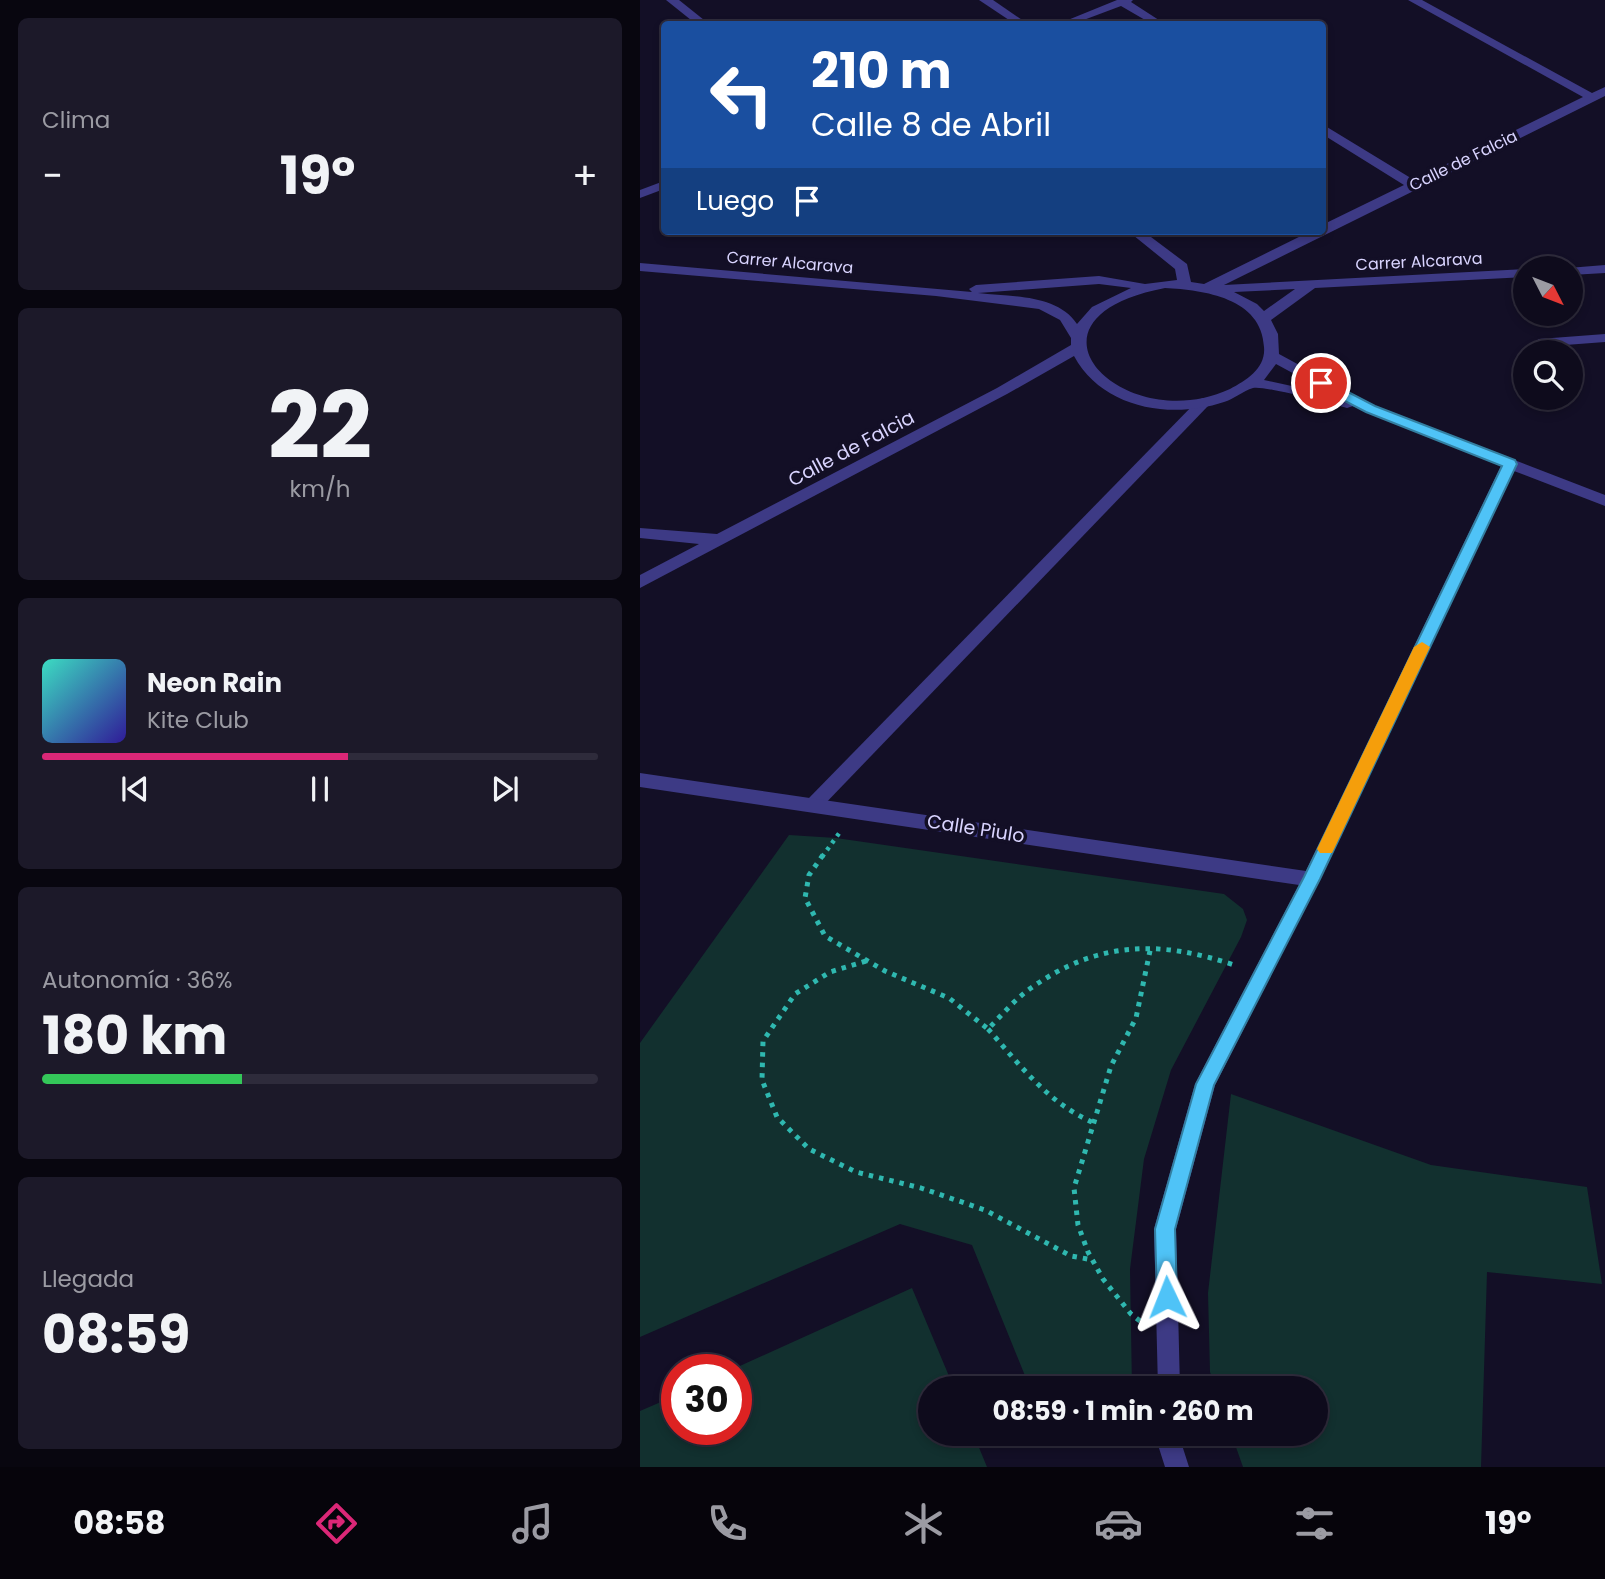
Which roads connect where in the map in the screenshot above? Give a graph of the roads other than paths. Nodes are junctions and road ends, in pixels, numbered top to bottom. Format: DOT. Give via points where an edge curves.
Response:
graph roads {
  1 [pos="673,0"];
  2 [pos="985,0"];
  3 [pos="1415,0"];
  4 [pos="1124,1"];
  5 [pos="699,21"];
  6 [pos="1017,21"];
  7 [pos="1072,21"];
  8 [pos="1154,21"];
  9 [pos="1604,91"];
  10 [pos="1591,97"];
  11 [pos="1326,130"];
  12 [pos="1414,185"];
  13 [pos="661,186"];
  14 [pos="640,194"];
  15 [pos="1326,229"];
  16 [pos="1140,235"];
  17 [pos="1314,235"];
  18 [pos="640,267"];
  19 [pos="1604,269"];
  20 [pos="1583,270"];
  21 [pos="1513,274"];
  22 [pos="1185,284"];
  23 [pos="1315,285"];
  24 [pos="1146,286"];
  25 [pos="1211,288"];
  26 [pos="936,292"];
  27 [pos="1263,319"];
  28 [pos="1604,338"];
  29 [pos="1572,340"];
  30 [pos="1079,343"];
  31 [pos="1272,356"];
  32 [pos="1253,382"];
  33 [pos="1203,403"];
  34 [pos="1370,409"];
  35 [pos="1510,464"];
  36 [pos="1604,501"];
  37 [pos="640,533"];
  38 [pos="717,540"];
  39 [pos="640,582"];
  40 [pos="640,780"];
  41 [pos="814,804"];
  42 [pos="1311,879"];
  43 [pos="1169,1376"];
  44 [pos="1170,1446"];
  45 [pos="1177,1467"];
  1 -- 5 [label="street"];
  2 -- 6 [label="street"];
  3 -- 10 [label="street"];
  4 -- 7 [label="street"];
  4 -- 8 [label="street"];
  9 -- 10 [label="street, Calle de Falcia"];
  10 -- 12 [label="street, Calle de Falcia"];
  11 -- 12 [label="street"];
  12 -- 15 [label="street, Calle de Falcia"];
  13 -- 14 [label="street"];
  16 -- 22 [label="street" via="1182,267"];
  17 -- 25 [label="street, Calle de Falcia"];
  18 -- 26 [label="street, Carrer Alcarava"];
  19 -- 20 [label="street"];
  21 -- 23 [label="street, Carrer Alcarava"];
  22 -- 24 [label="street"];
  22 -- 25 [label="street"];
  23 -- 25 [label="street, Carrer Alcarava"];
  23 -- 27 [label="street, Carrer Alcarava"];
  24 -- 26 [label="street, Carrer Alcarava" via="1099,280"];
  24 -- 30 [label="street" via="1100,306 1085,322"];
  25 -- 27 [label="street" via="1243,302"];
  26 -- 30 [label="street, Carrer Alcarava" via="1042,305 1065,317"];
  27 -- 31 [label="street" via="1272,337"];
  28 -- 29 [label="lane"];
  30 -- 33 [label="street" via="1090,373 1110,389 1148,402"];
  30 -- 38 [label="street, Calle de Falcia" via="1002,391"];
  31 -- 32 [label="street"];
  31 -- 34 [label="street"];
  32 -- 33 [label="street"];
  32 -- 34 [label="street"];
  33 -- 41 [label="street"];
  34 -- 35 [label="street"];
  35 -- 36 [label="street"];
  35 -- 42 [label="street"];
  37 -- 38 [label="street"];
  38 -- 39 [label="street, Calle de Falcia"];
  40 -- 41 [label="street, Calle Piulo"];
  41 -- 42 [label="street, Calle Piulo"];
  42 -- 43 [label="street" via="1205,1084 1165,1229"];
  44 -- 45 [label="street"];
}
